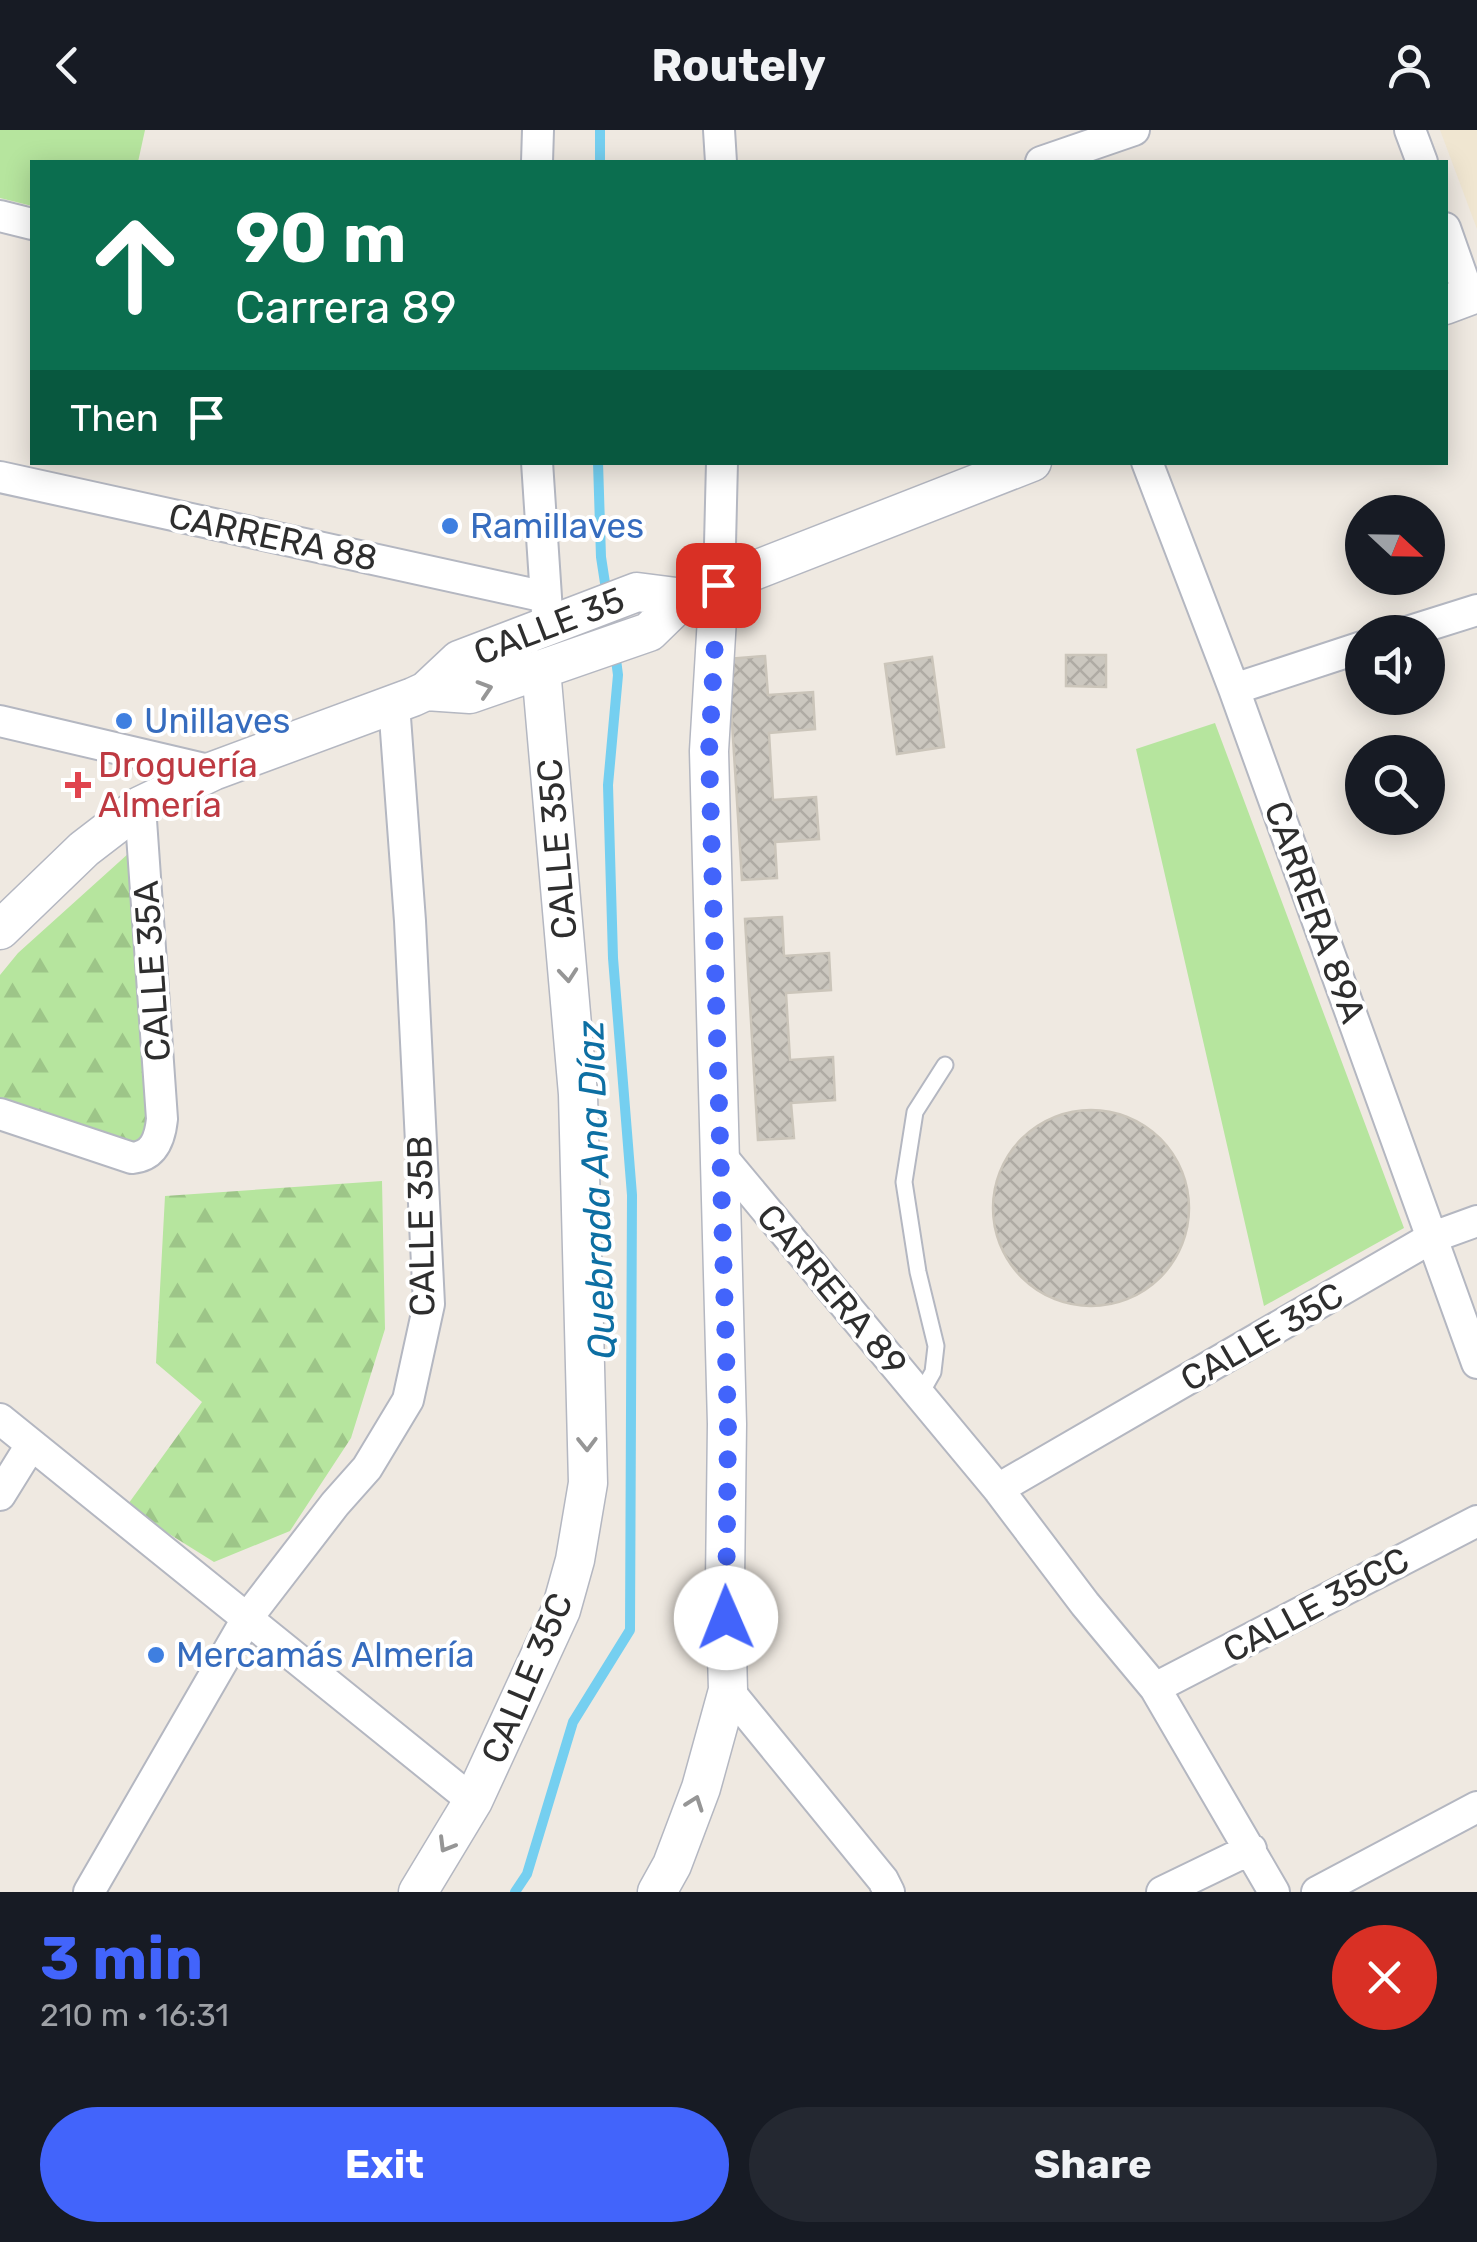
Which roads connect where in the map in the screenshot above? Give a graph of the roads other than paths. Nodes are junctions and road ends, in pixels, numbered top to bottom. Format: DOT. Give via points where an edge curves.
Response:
graph roads {
  1 [pos="538,130"];
  2 [pos="719,130"];
  3 [pos="1134,130"];
  4 [pos="1410,130"];
  5 [pos="537,160"];
  6 [pos="721,160"];
  7 [pos="1047,160"];
  8 [pos="1421,160"];
  9 [pos="0,216"];
  10 [pos="30,224"];
  11 [pos="1448,239"];
  12 [pos="1464,298"];
  13 [pos="537,465"];
  14 [pos="722,465"];
  15 [pos="1024,465"];
  16 [pos="1148,465"];
  17 [pos="0,477"];
  18 [pos="701,592"];
  19 [pos="555,602"];
  20 [pos="1476,614"];
  21 [pos="1445,622"];
  22 [pos="1345,653"];
  23 [pos="541,669"];
  24 [pos="1234,689"];
  25 [pos="410,698"];
  26 [pos="0,721"];
  27 [pos="212,771"];
  28 [pos="140,806"];
  29 [pos="0,930"];
  30 [pos="945,1066"];
  31 [pos="0,1114"];
  32 [pos="722,1157"];
  33 [pos="1477,1221"];
  34 [pos="1434,1237"];
  35 [pos="1477,1363"];
  36 [pos="920,1395"];
  37 [pos="0,1419"];
  38 [pos="31,1445"];
  39 [pos="998,1489"];
  40 [pos="0,1494"];
  41 [pos="1477,1521"];
  42 [pos="248,1617"];
  43 [pos="1155,1688"];
  44 [pos="728,1690"];
  45 [pos="472,1801"];
  46 [pos="1477,1807"];
  47 [pos="1251,1849"];
  48 [pos="89,1892"];
  49 [pos="418,1892"];
  50 [pos="656,1892"];
  51 [pos="889,1892"];
  52 [pos="1162,1892"];
  53 [pos="1274,1892"];
  54 [pos="1318,1892"];
  1 -- 5 [label="street"];
  2 -- 6 [label="street"];
  3 -- 7 [label="street"];
  4 -- 8 [label="street"];
  9 -- 10 [label="street"];
  11 -- 12 [label="street"];
  13 -- 19 [label="street"];
  14 -- 18 [label="street"];
  15 -- 18 [label="street, CALLE 35"];
  16 -- 24 [label="street, CARRERA 89A"];
  17 -- 19 [label="street, CARRERA 88"];
  18 -- 19 [label="street, CALLE 35"];
  18 -- 23 [label="street, CALLE 35" via="649,632"];
  18 -- 32 [label="street"];
  19 -- 25 [label="street, CALLE 35" via="458,660"];
  20 -- 21 [label="street"];
  22 -- 24 [label="street"];
  25 -- 23 [label="street, CALLE 35, one-way" via="470,694"];
  23 -- 45 [label="street, CALLE 35C, one-way" via="578,1094 588,1483 560,1610"];
  24 -- 34 [label="street, CARRERA 89A"];
  25 -- 27 [label="street, CALLE 35"];
  25 -- 42 [label="street, CALLE 35B" via="410,920 429,1304 408,1400 391,1431"];
  26 -- 27 [label="street"];
  27 -- 28 [label="street, CALLE 35"];
  28 -- 29 [label="street, CALLE 35"];
  28 -- 31 [label="street, CALLE 35A" via="160,1135 154,1148 132,1158"];
  30 -- 36 [label="lane" via="915,1112 904,1182 936,1346 933,1372"];
  32 -- 36 [label="street, CARRERA 89"];
  32 -- 44 [label="street"];
  33 -- 34 [label="street, CALLE 35C"];
  34 -- 35 [label="street, CARRERA 89A"];
  34 -- 39 [label="street, CALLE 35C"];
  36 -- 39 [label="street, CARRERA 89"];
  37 -- 38 [label="street"];
  38 -- 40 [label="street"];
  38 -- 42 [label="street"];
  39 -- 43 [label="street, CARRERA 89"];
  41 -- 43 [label="street, CALLE 35CC"];
  42 -- 45 [label="street"];
  42 -- 48 [label="street, CALLE 35B"];
  43 -- 47 [label="street, CARRERA 89"];
  50 -- 44 [label="street, one-way" via="700,1788"];
  44 -- 51 [label="street"];
  45 -- 49 [label="street, CALLE 35C, one-way"];
  46 -- 54 [label="street"];
  47 -- 52 [label="street"];
  47 -- 53 [label="street, CARRERA 89"];
}
